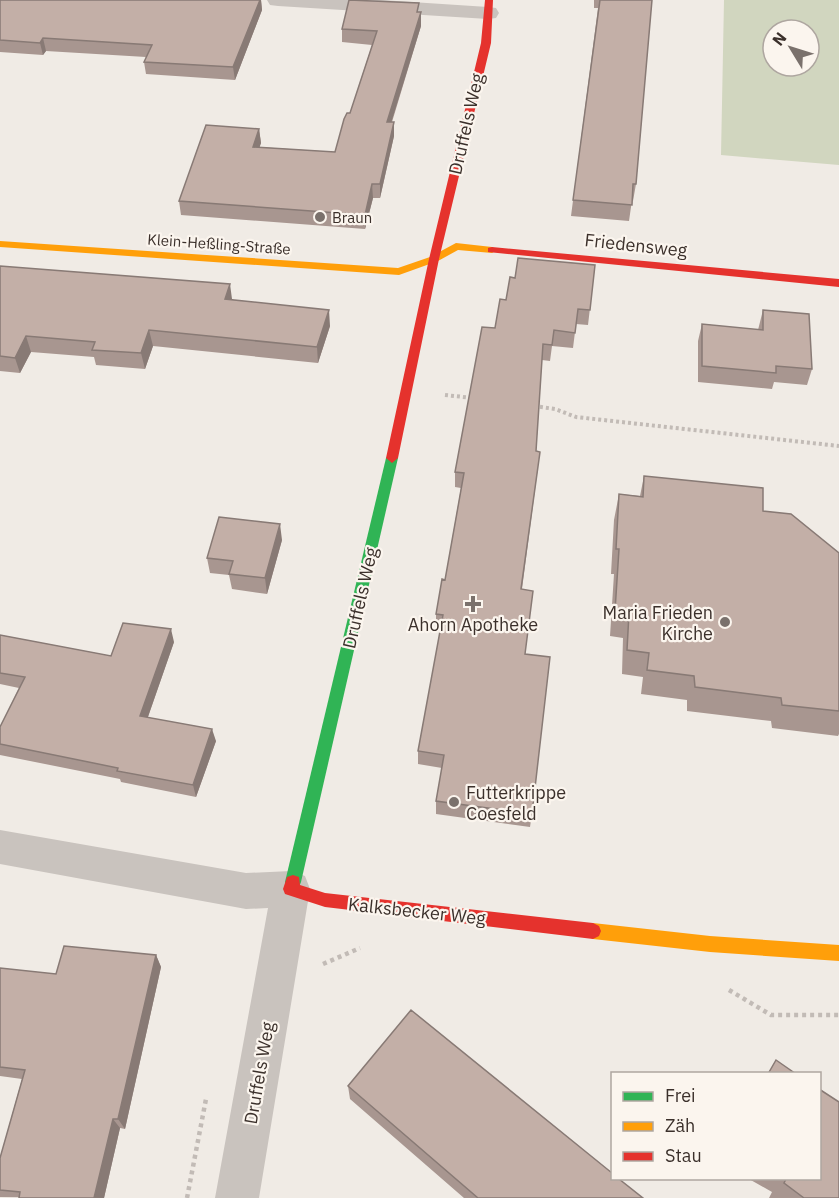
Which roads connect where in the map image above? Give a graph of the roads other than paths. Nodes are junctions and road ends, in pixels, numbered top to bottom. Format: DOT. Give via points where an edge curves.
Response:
graph roads {
  1 [pos="278,0"];
  2 [pos="488,6"];
  3 [pos="0,244"];
  4 [pos="434,259"];
  5 [pos="839,283"];
  6 [pos="0,847"];
  7 [pos="291,889"];
  8 [pos="839,953"];
  9 [pos="237,1198"];
  1 -- 2 [label="street"];
  2 -- 4 [label="street, Druffels Weg" via="486,43"];
  3 -- 4 [label="street, Klein-Heßling-Straße" via="399,272"];
  4 -- 5 [label="street, Friedensweg" via="456,246"];
  4 -- 7 [label="street, Druffels Weg" via="398,433"];
  6 -- 7 [label="street, Kalksbecker Weg" via="246,891"];
  7 -- 8 [label="street, Kalksbecker Weg" via="325,900 710,944"];
  7 -- 9 [label="street, Druffels Weg"];
}
